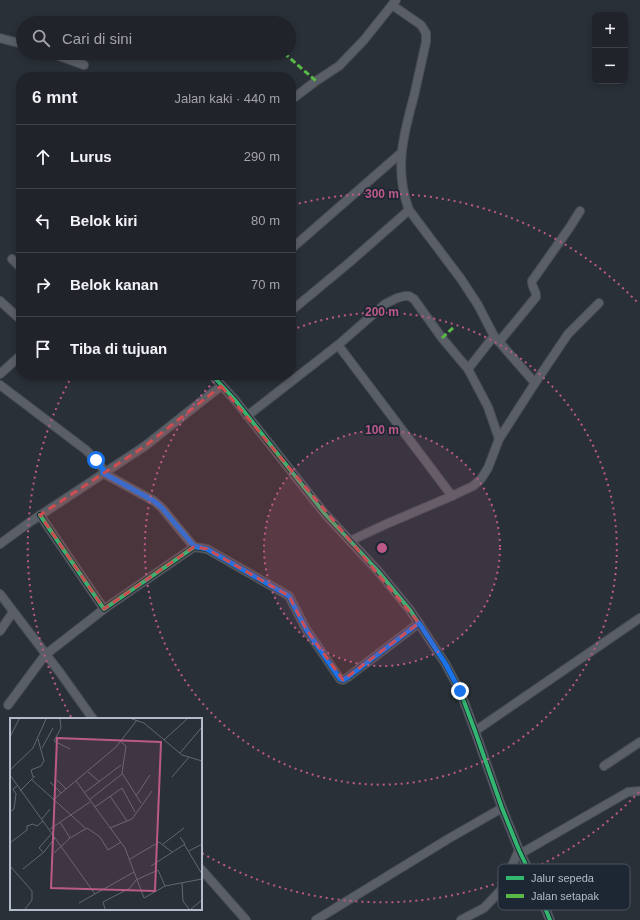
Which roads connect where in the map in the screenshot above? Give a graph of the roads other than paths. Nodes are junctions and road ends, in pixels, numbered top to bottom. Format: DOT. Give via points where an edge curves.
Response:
graph roads {
  1 [pos="394,3"];
  2 [pos="0,38"];
  3 [pos="16,42"];
  4 [pos="70,60"];
  5 [pos="84,65"];
  6 [pos="296,96"];
  7 [pos="401,153"];
  8 [pos="410,210"];
  9 [pos="580,211"];
  10 [pos="296,245"];
  11 [pos="12,259"];
  12 [pos="16,263"];
  13 [pos="0,301"];
  14 [pos="599,303"];
  15 [pos="296,307"];
  16 [pos="16,315"];
  17 [pos="497,339"];
  18 [pos="338,345"];
  19 [pos="16,360"];
  20 [pos="468,369"];
  21 [pos="0,374"];
  22 [pos="296,378"];
  23 [pos="216,380"];
  24 [pos="294,380"];
  25 [pos="535,383"];
  26 [pos="0,385"];
  27 [pos="221,386"];
  28 [pos="248,416"];
  29 [pos="499,439"];
  30 [pos="104,473"];
  31 [pos="452,496"];
  32 [pos="40,515"];
  33 [pos="350,542"];
  34 [pos="0,544"];
  35 [pos="194,546"];
  36 [pos="0,594"];
  37 [pos="104,609"];
  38 [pos="13,612"];
  39 [pos="640,618"];
  40 [pos="419,623"];
  41 [pos="0,631"];
  42 [pos="45,655"];
  43 [pos="8,705"];
  44 [pos="92,718"];
  45 [pos="475,731"];
  46 [pos="640,742"];
  47 [pos="604,766"];
  48 [pos="640,791"];
  49 [pos="502,808"];
  50 [pos="520,852"];
  51 [pos="514,864"];
  52 [pos="526,864"];
  53 [pos="202,869"];
  54 [pos="498,894"];
  55 [pos="546,910"];
  56 [pos="246,920"];
  57 [pos="316,920"];
  58 [pos="461,920"];
  59 [pos="550,920"];
  1 -- 6 [label="street" via="339,66"];
  1 -- 7 [label="street" via="421,25 426,33"];
  2 -- 3 [label="street"];
  4 -- 5 [label="street"];
  7 -- 8 [label="street" via="401,177"];
  7 -- 10 [label="street"];
  8 -- 15 [label="street"];
  8 -- 17 [label="street" via="461,279"];
  9 -- 17 [label="street" via="532,281 536,297"];
  11 -- 12 [label="street"];
  13 -- 16 [label="street"];
  14 -- 25 [label="street" via="568,334"];
  17 -- 20 [label="street"];
  17 -- 25 [label="street"];
  18 -- 20 [label="street" via="385,304 397,298 410,296"];
  18 -- 22 [label="street"];
  18 -- 31 [label="street"];
  19 -- 21 [label="street"];
  20 -- 29 [label="street" via="488,407"];
  23 -- 27 [label="street"];
  24 -- 28 [label="street"];
  25 -- 29 [label="street"];
  26 -- 30 [label="street" via="86,450"];
  27 -- 28 [label="street"];
  27 -- 30 [label="street" via="145,446"];
  28 -- 33 [label="street"];
  29 -- 31 [label="street" via="481,479"];
  30 -- 32 [label="street"];
  30 -- 35 [label="street" via="154,501"];
  31 -- 33 [label="street"];
  32 -- 34 [label="street"];
  32 -- 37 [label="street"];
  33 -- 40 [label="street" via="378,571"];
  35 -- 37 [label="street"];
  35 -- 40 [label="street" via="207,549 289,596 306,629 340,679 348,677"];
  36 -- 38 [label="street"];
  37 -- 42 [label="street"];
  38 -- 41 [label="street"];
  38 -- 42 [label="street"];
  39 -- 45 [label="street"];
  40 -- 45 [label="street" via="460,691"];
  42 -- 43 [label="street"];
  42 -- 44 [label="street"];
  45 -- 49 [label="street"];
  46 -- 47 [label="street"];
  48 -- 50 [label="street" via="628,792"];
  49 -- 50 [label="street"];
  49 -- 57 [label="street"];
  50 -- 51 [label="street"];
  50 -- 52 [label="street"];
  53 -- 56 [label="street"];
  54 -- 58 [label="street" via="484,908"];
  55 -- 59 [label="street"];
}
